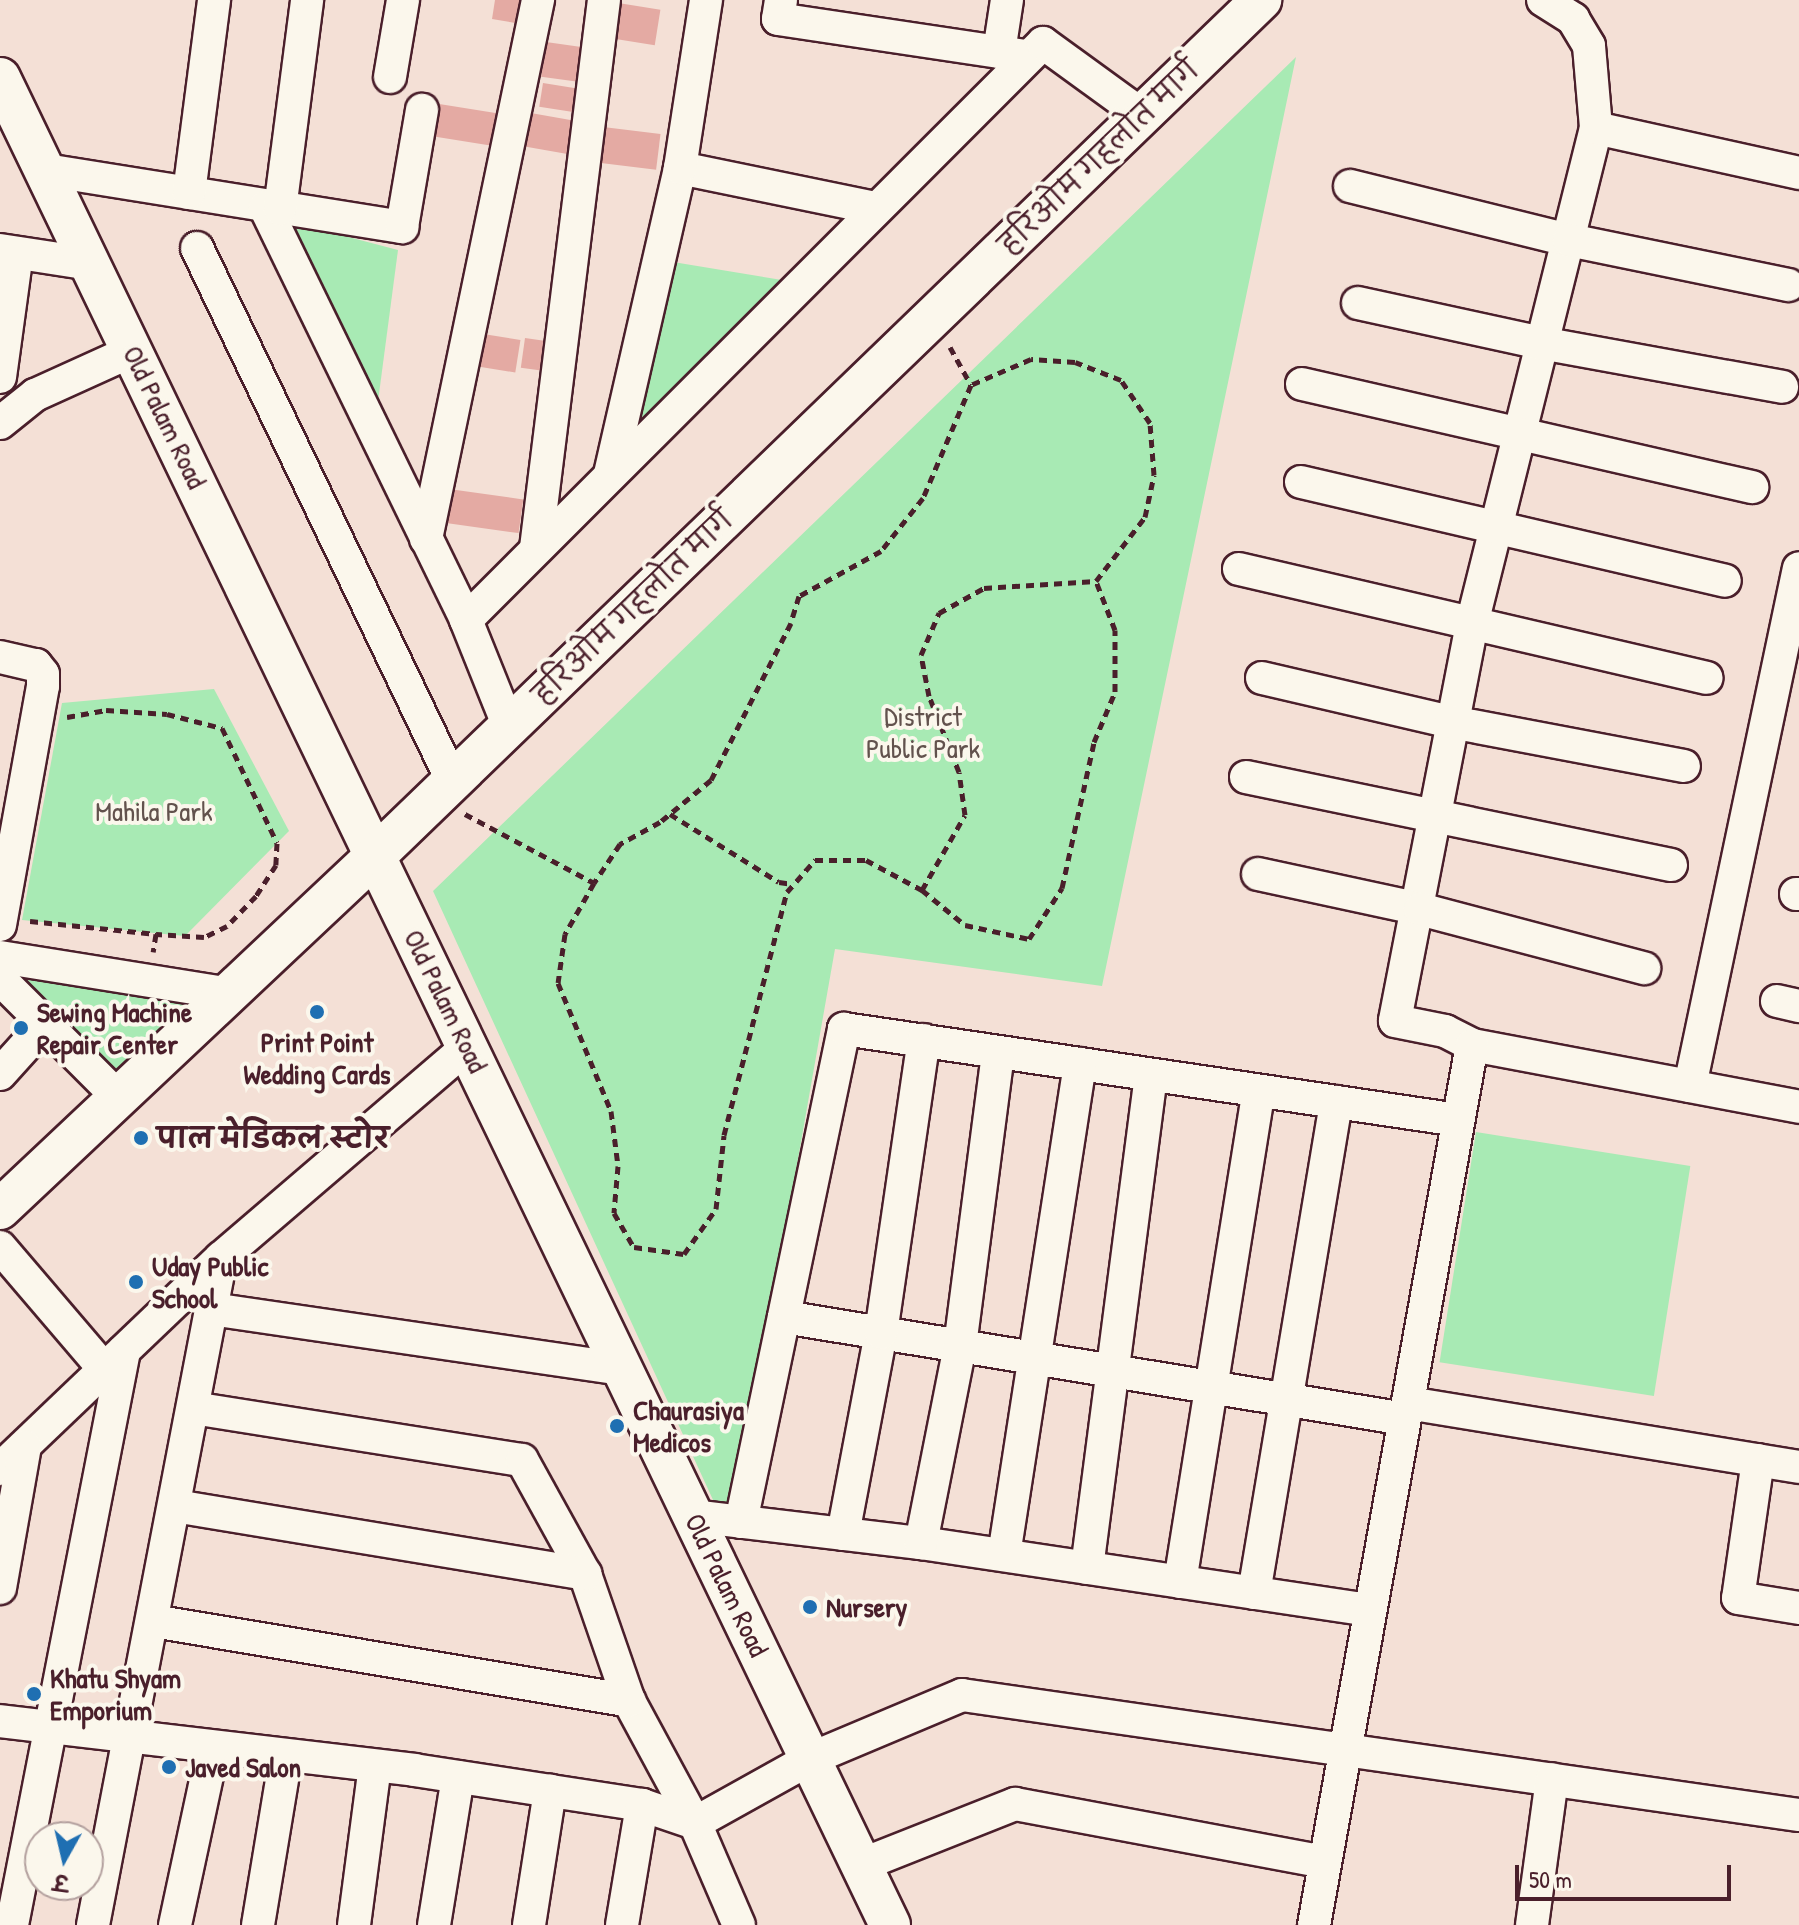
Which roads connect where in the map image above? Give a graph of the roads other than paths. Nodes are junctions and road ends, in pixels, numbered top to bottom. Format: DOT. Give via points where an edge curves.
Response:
graph roads {
  1 [pos="214,0"];
  2 [pos="307,0"];
  3 [pos="403,0"];
  4 [pos="538,0"];
  5 [pos="604,0"];
  6 [pos="706,0"];
  7 [pos="781,0"];
  8 [pos="1007,0"];
  9 [pos="1261,0"];
  10 [pos="1543,0"];
  11 [pos="1013,54"];
  12 [pos="390,77"];
  13 [pos="0,78"];
  14 [pos="422,110"];
  15 [pos="1142,115"];
  16 [pos="1596,128"];
  17 [pos="680,168"];
  18 [pos="46,170"];
  19 [pos="1799,173"];
  20 [pos="1350,186"];
  21 [pos="189,193"];
  22 [pos="273,208"];
  23 [pos="875,208"];
  24 [pos="1569,240"];
  25 [pos="197,248"];
  26 [pos="8,252"];
  27 [pos="92,264"];
  28 [pos="1788,285"];
  29 [pos="1358,303"];
  30 [pos="1541,343"];
  31 [pos="134,350"];
  32 [pos="0,377"];
  33 [pos="1302,384"];
  34 [pos="1782,387"];
  35 [pos="0,423"];
  36 [pos="1517,434"];
  37 [pos="610,474"];
  38 [pos="1301,482"];
  39 [pos="1752,487"];
  40 [pos="1495,531"];
  41 [pos="426,539"];
  42 [pos="536,548"];
  43 [pos="1799,568"];
  44 [pos="1239,569"];
  45 [pos="1725,581"];
  46 [pos="466,620"];
  47 [pos="1472,624"];
  48 [pos="0,657"];
  49 [pos="1262,678"];
  50 [pos="1706,678"];
  51 [pos="1451,722"];
  52 [pos="509,727"];
  53 [pos="1684,766"];
  54 [pos="1246,777"];
  55 [pos="444,790"];
  56 [pos="1434,813"];
  57 [pos="376,855"];
  58 [pos="1671,865"];
  59 [pos="1258,874"];
  60 [pos="1420,909"];
  61 [pos="12,917"];
  62 [pos="0,957"];
  63 [pos="1644,968"];
  64 [pos="0,979"];
  65 [pos="226,993"];
  66 [pos="45,1024"];
  67 [pos="924,1040"];
  68 [pos="1472,1045"];
  69 [pos="468,1046"];
  70 [pos="998,1052"];
  71 [pos="1080,1064"];
  72 [pos="0,1074"];
  73 [pos="1151,1075"];
  74 [pos="1690,1086"];
  75 [pos="1259,1091"];
  76 [pos="117,1096"];
  77 [pos="1336,1102"];
  78 [pos="1799,1107"];
  79 [pos="1458,1120"];
  80 [pos="0,1209"];
  81 [pos="0,1247"];
  82 [pos="221,1258"];
  83 [pos="211,1309"];
  84 [pos="784,1317"];
  85 [pos="881,1333"];
  86 [pos="960,1346"];
  87 [pos="1035,1359"];
  88 [pos="114,1360"];
  89 [pos="623,1369"];
  90 [pos="1115,1372"];
  91 [pos="1210,1388"];
  92 [pos="1285,1400"];
  93 [pos="193,1408"];
  94 [pos="1406,1411"];
  95 [pos="25,1446"];
  96 [pos="1758,1460"];
  97 [pos="1799,1467"];
  98 [pos="0,1469"];
  99 [pos="175,1506"];
  100 [pos="693,1516"];
  101 [pos="741,1522"];
  102 [pos="843,1534"];
  103 [pos="921,1543"];
  104 [pos="1004,1555"];
  105 [pos="1087,1568"];
  106 [pos="585,1574"];
  107 [pos="1180,1582"];
  108 [pos="0,1588"];
  109 [pos="1254,1593"];
  110 [pos="1799,1608"];
  111 [pos="1370,1610"];
  112 [pos="153,1621"];
  113 [pos="629,1701"];
  114 [pos="0,1721"];
  115 [pos="54,1729"];
  116 [pos="131,1739"];
  117 [pos="213,1748"];
  118 [pos="1345,1749"];
  119 [pos="286,1756"];
  120 [pos="810,1759"];
  121 [pos="375,1766"];
  122 [pos="458,1777"];
  123 [pos="1552,1779"];
  124 [pos="550,1791"];
  125 [pos="642,1805"];
  126 [pos="1799,1815"];
  127 [pos="695,1823"];
  128 [pos="1325,1862"];
  129 [pos="861,1865"];
  130 [pos="732,1919"];
  131 [pos="12,1925"];
  132 [pos="93,1925"];
  133 [pos="175,1925"];
  134 [pos="258,1925"];
  135 [pos="354,1925"];
  136 [pos="434,1925"];
  137 [pos="529,1925"];
  138 [pos="622,1925"];
  139 [pos="890,1925"];
  140 [pos="1314,1925"];
  141 [pos="1532,1925"];
  1 -- 21 [label="street"];
  2 -- 22 [label="street"];
  3 -- 12 [label="street"];
  4 -- 41 [label="street"];
  5 -- 42 [label="street"];
  6 -- 17 [label="street"];
  7 -- 11 [label="street" via="778,19"];
  8 -- 11 [label="street"];
  9 -- 15 [label="street, हरिओम गहलोत मार्ग"];
  10 -- 16 [label="street" via="1573,19 1589,46"];
  11 -- 15 [label="street" via="1043,43"];
  11 -- 23 [label="street"];
  13 -- 18 [label="street, Old Palam Road"];
  14 -- 22 [label="street" via="402,227"];
  15 -- 52 [label="street, हरिओम गहलोत मार्ग"];
  16 -- 19 [label="street"];
  16 -- 24 [label="street"];
  17 -- 23 [label="street"];
  17 -- 37 [label="street"];
  18 -- 21 [label="street"];
  18 -- 27 [label="street, Old Palam Road"];
  20 -- 24 [label="street"];
  21 -- 22 [label="street"];
  22 -- 41 [label="street"];
  23 -- 37 [label="street"];
  24 -- 28 [label="street"];
  24 -- 30 [label="street"];
  25 -- 55 [label="street"];
  26 -- 27 [label="street"];
  26 -- 32 [label="street"];
  27 -- 31 [label="street, Old Palam Road"];
  29 -- 30 [label="street"];
  30 -- 34 [label="street"];
  30 -- 36 [label="street"];
  31 -- 35 [label="street" via="35,395"];
  31 -- 57 [label="street, Old Palam Road"];
  33 -- 36 [label="street"];
  36 -- 39 [label="street"];
  36 -- 40 [label="street"];
  37 -- 42 [label="street"];
  38 -- 40 [label="street"];
  40 -- 45 [label="street"];
  40 -- 47 [label="street"];
  41 -- 46 [label="street"];
  42 -- 46 [label="street"];
  43 -- 74 [label="street"];
  44 -- 47 [label="street"];
  46 -- 52 [label="street"];
  47 -- 50 [label="street"];
  47 -- 51 [label="street"];
  48 -- 61 [label="street" via="36,665 43,674"];
  49 -- 51 [label="street"];
  51 -- 53 [label="street"];
  51 -- 56 [label="street"];
  52 -- 55 [label="street, हरिओम गहलोत मार्ग"];
  54 -- 56 [label="street"];
  55 -- 57 [label="street, हरिओम गहलोत मार्ग"];
  56 -- 58 [label="street"];
  56 -- 60 [label="street"];
  57 -- 65 [label="street, हरिओम गहलोत मार्ग"];
  57 -- 69 [label="street, Old Palam Road"];
  59 -- 60 [label="street"];
  60 -- 63 [label="street"];
  60 -- 68 [label="street" via="1395,1021 1445,1031"];
  62 -- 65 [label="street"];
  64 -- 66 [label="street"];
  65 -- 76 [label="street, हरिओम गहलोत मार्ग"];
  66 -- 72 [label="street"];
  66 -- 76 [label="street"];
  67 -- 70 [label="street"];
  67 -- 84 [label="street" via="844,1029"];
  67 -- 85 [label="street"];
  68 -- 74 [label="street"];
  68 -- 79 [label="street"];
  69 -- 82 [label="street"];
  69 -- 89 [label="street, Old Palam Road"];
  70 -- 71 [label="street"];
  70 -- 86 [label="street"];
  71 -- 73 [label="street"];
  71 -- 87 [label="street"];
  73 -- 75 [label="street"];
  73 -- 90 [label="street"];
  74 -- 78 [label="street"];
  75 -- 77 [label="street"];
  75 -- 91 [label="street"];
  76 -- 80 [label="street, हरिओम गहलोत मार्ग"];
  77 -- 79 [label="street"];
  77 -- 92 [label="street"];
  79 -- 94 [label="street"];
  81 -- 88 [label="street"];
  82 -- 83 [label="street"];
  82 -- 88 [label="street"];
  83 -- 89 [label="street"];
  83 -- 93 [label="street"];
  84 -- 85 [label="street"];
  84 -- 101 [label="street"];
  85 -- 86 [label="street"];
  85 -- 102 [label="street"];
  86 -- 87 [label="street"];
  86 -- 103 [label="street"];
  87 -- 90 [label="street"];
  87 -- 104 [label="street"];
  88 -- 95 [label="street"];
  88 -- 115 [label="street"];
  89 -- 100 [label="street, Old Palam Road"];
  90 -- 91 [label="street"];
  90 -- 105 [label="street"];
  91 -- 92 [label="street"];
  91 -- 107 [label="street"];
  92 -- 94 [label="street"];
  92 -- 109 [label="street"];
  93 -- 99 [label="street"];
  93 -- 106 [label="street" via="522,1460"];
  94 -- 96 [label="street"];
  94 -- 111 [label="street"];
  95 -- 98 [label="street"];
  95 -- 108 [label="street"];
  96 -- 97 [label="street"];
  96 -- 110 [label="street" via="1738,1598"];
  99 -- 106 [label="street"];
  99 -- 112 [label="street"];
  100 -- 101 [label="street"];
  100 -- 120 [label="street, Old Palam Road"];
  101 -- 102 [label="street"];
  102 -- 103 [label="street"];
  103 -- 104 [label="street"];
  104 -- 105 [label="street"];
  105 -- 107 [label="street"];
  106 -- 113 [label="street"];
  107 -- 109 [label="street"];
  109 -- 111 [label="street"];
  111 -- 118 [label="street"];
  112 -- 113 [label="street"];
  112 -- 116 [label="street"];
  113 -- 127 [label="street"];
  114 -- 115 [label="street"];
  115 -- 116 [label="street"];
  115 -- 131 [label="street"];
  116 -- 117 [label="street"];
  116 -- 132 [label="street"];
  117 -- 119 [label="street"];
  117 -- 133 [label="street"];
  118 -- 120 [label="street" via="962,1695"];
  118 -- 123 [label="street"];
  118 -- 128 [label="street"];
  119 -- 121 [label="street"];
  119 -- 134 [label="street"];
  120 -- 127 [label="street"];
  120 -- 129 [label="street, Old Palam Road"];
  121 -- 122 [label="street"];
  121 -- 135 [label="street"];
  122 -- 124 [label="street"];
  122 -- 136 [label="street"];
  123 -- 126 [label="street"];
  123 -- 141 [label="street"];
  124 -- 125 [label="street"];
  124 -- 137 [label="street"];
  125 -- 127 [label="street"];
  125 -- 138 [label="street"];
  127 -- 130 [label="street"];
  128 -- 129 [label="street" via="1015,1804"];
  128 -- 140 [label="street"];
  129 -- 139 [label="street, Old Palam Road"];
}
